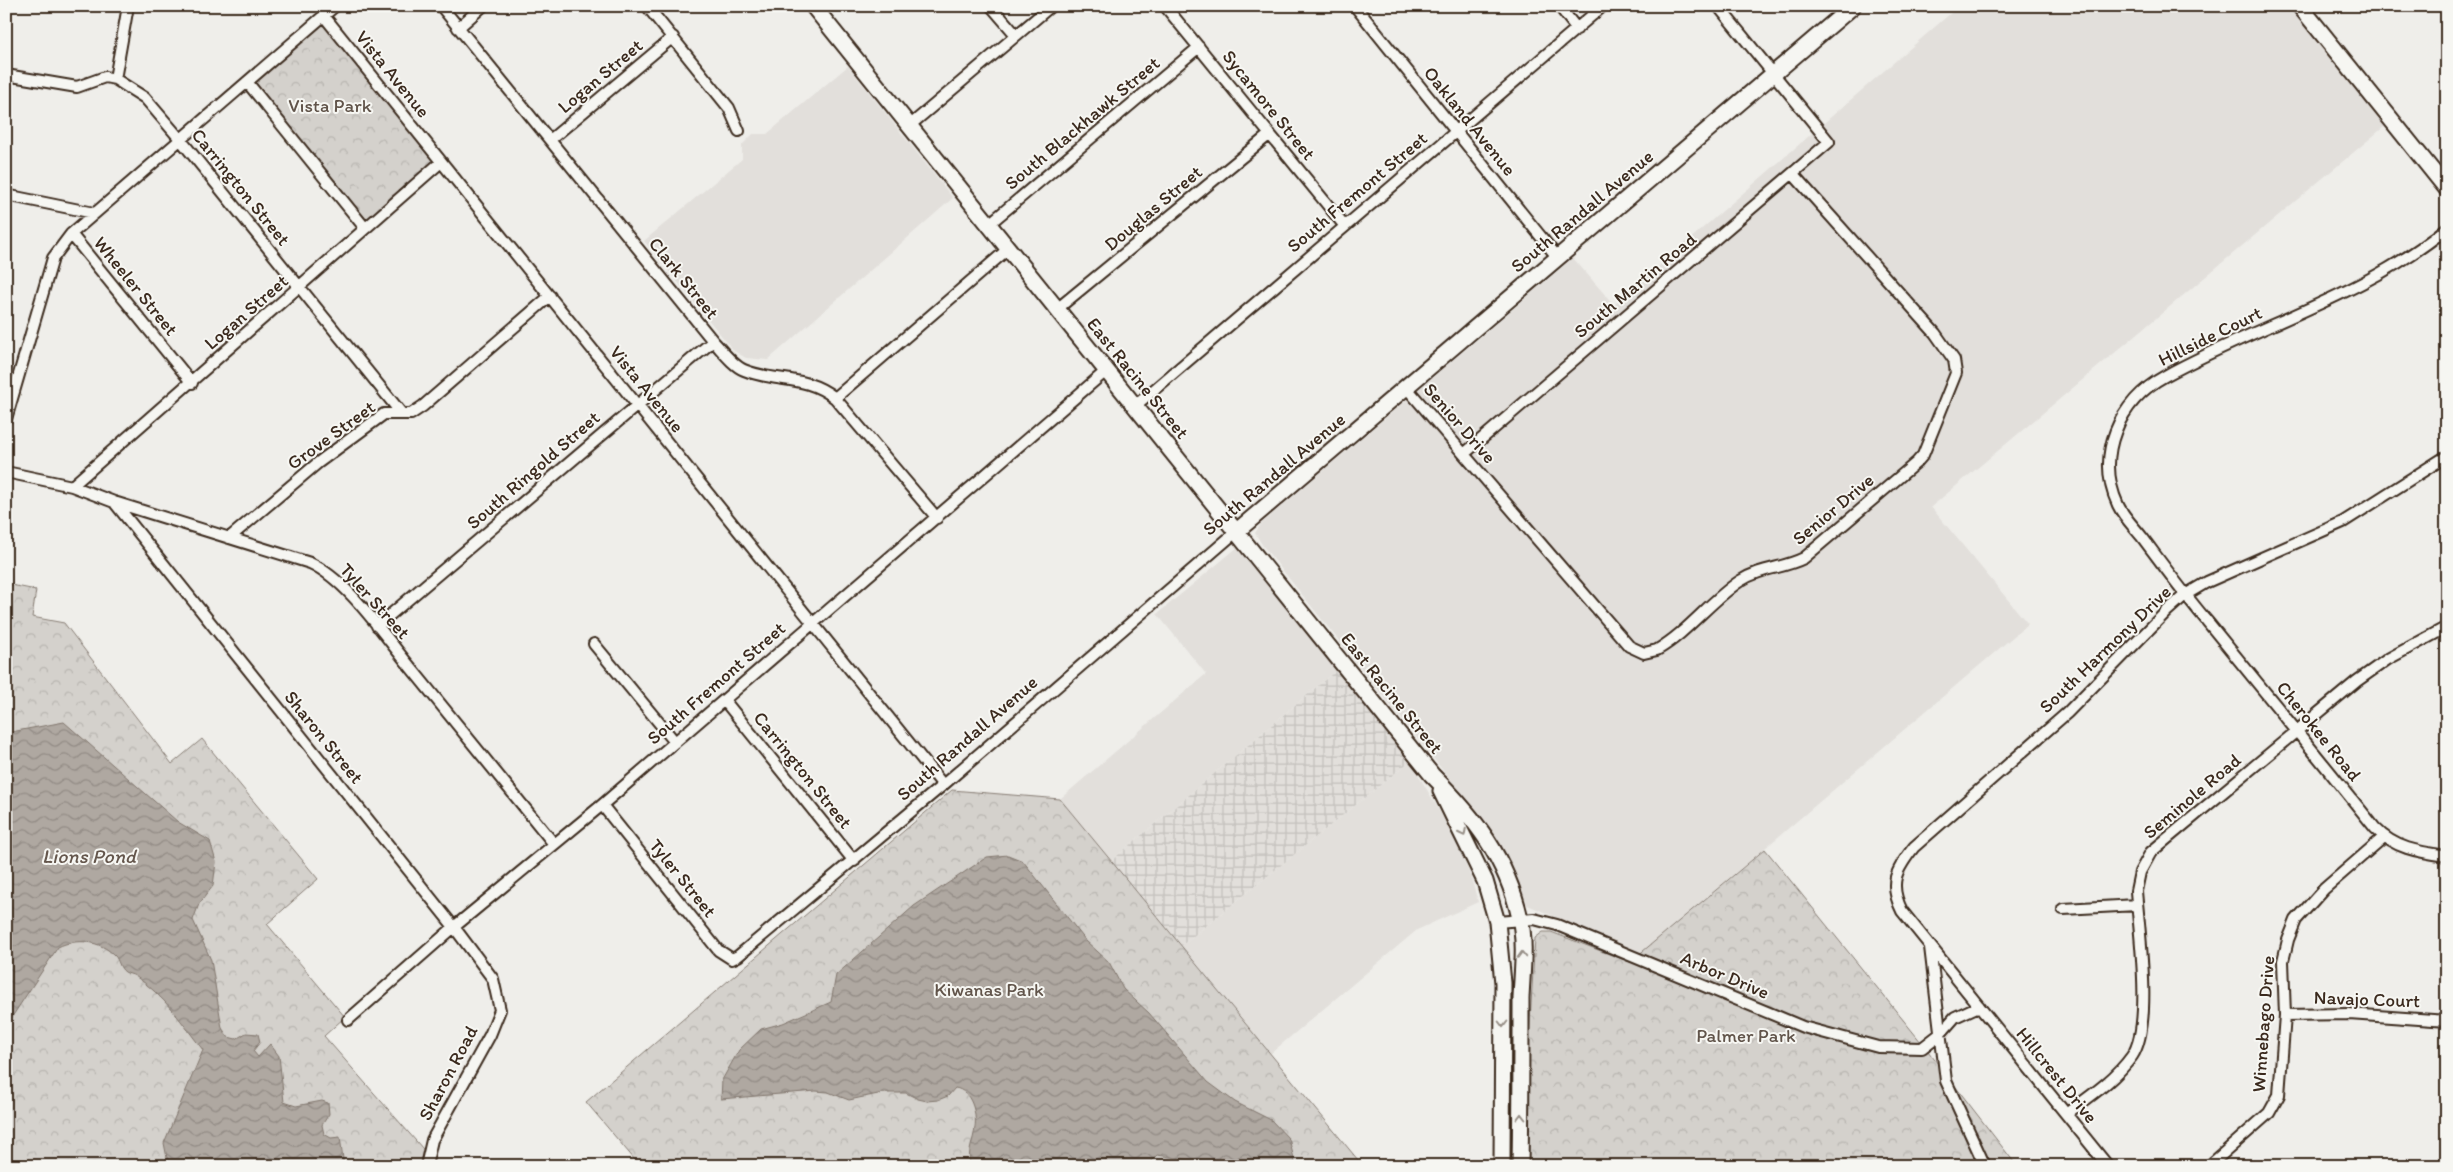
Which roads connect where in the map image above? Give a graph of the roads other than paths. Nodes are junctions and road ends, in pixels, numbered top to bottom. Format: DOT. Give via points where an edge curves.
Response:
graph roads {
  1 [pos="128,6"];
  2 [pos="335,6"];
  3 [pos="441,6"];
  4 [pos="483,6"];
  5 [pos="647,6"];
  6 [pos="813,6"];
  7 [pos="992,6"];
  8 [pos="1051,6"];
  9 [pos="1166,6"];
  10 [pos="1355,6"];
  11 [pos="1559,6"];
  12 [pos="1603,6"];
  13 [pos="1718,6"];
  14 [pos="1853,6"];
  15 [pos="2304,8"];
  16 [pos="324,16"];
  17 [pos="458,28"];
  18 [pos="1577,29"];
  19 [pos="1016,35"];
  20 [pos="673,38"];
  21 [pos="1199,47"];
  22 [pos="1773,75"];
  23 [pos="6,76"];
  24 [pos="115,79"];
  25 [pos="247,82"];
  26 [pos="908,127"];
  27 [pos="739,131"];
  28 [pos="1456,132"];
  29 [pos="1270,134"];
  30 [pos="180,140"];
  31 [pos="550,140"];
  32 [pos="441,162"];
  33 [pos="1793,174"];
  34 [pos="2447,189"];
  35 [pos="6,195"];
  36 [pos="94,213"];
  37 [pos="988,225"];
  38 [pos="1344,226"];
  39 [pos="365,228"];
  40 [pos="2447,228"];
  41 [pos="71,234"];
  42 [pos="1008,249"];
  43 [pos="1558,258"];
  44 [pos="300,288"];
  45 [pos="550,296"];
  46 [pos="1058,309"];
  47 [pos="713,341"];
  48 [pos="1106,370"];
  49 [pos="192,383"];
  50 [pos="1406,387"];
  51 [pos="835,398"];
  52 [pos="637,404"];
  53 [pos="1135,406"];
  54 [pos="402,414"];
  55 [pos="6,419"];
  56 [pos="1464,454"];
  57 [pos="2447,456"];
  58 [pos="6,472"];
  59 [pos="72,486"];
  60 [pos="114,502"];
  61 [pos="937,518"];
  62 [pos="1237,531"];
  63 [pos="229,538"];
  64 [pos="2185,595"];
  65 [pos="812,622"];
  66 [pos="377,626"];
  67 [pos="2447,627"];
  68 [pos="594,644"];
  69 [pos="724,700"];
  70 [pos="2297,731"];
  71 [pos="674,742"];
  72 [pos="1432,775"];
  73 [pos="944,785"];
  74 [pos="602,805"];
  75 [pos="2384,837"];
  76 [pos="554,844"];
  77 [pos="2447,856"];
  78 [pos="854,861"];
  79 [pos="2137,905"];
  80 [pos="2062,909"];
  81 [pos="1521,920"];
  82 [pos="1497,922"];
  83 [pos="454,927"];
  84 [pos="1930,947"];
  85 [pos="718,950"];
  86 [pos="498,998"];
  87 [pos="1978,1006"];
  88 [pos="2285,1014"];
  89 [pos="348,1020"];
  90 [pos="2447,1021"];
  91 [pos="1940,1034"];
  92 [pos="2066,1114"];
  93 [pos="426,1166"];
  94 [pos="1502,1166"];
  95 [pos="1520,1166"];
  96 [pos="1985,1166"];
  97 [pos="2108,1166"];
  98 [pos="2209,1166"];
  1 -- 24 [label="street"];
  2 -- 16 [label="street"];
  3 -- 17 [label="street, Clark Street"];
  4 -- 17 [label="street"];
  5 -- 20 [label="street"];
  6 -- 26 [label="main road, East Racine Street"];
  7 -- 19 [label="street"];
  8 -- 19 [label="street"];
  9 -- 21 [label="street, Sycamore Street"];
  10 -- 28 [label="street, Oakland Avenue"];
  11 -- 18 [label="street"];
  12 -- 18 [label="street, South Fremont Street"];
  13 -- 22 [label="street"];
  14 -- 22 [label="main road, South Randall Avenue"];
  15 -- 34 [label="main road"];
  16 -- 25 [label="street"];
  16 -- 32 [label="street, Vista Avenue"];
  17 -- 31 [label="street, Clark Street"];
  18 -- 28 [label="street, South Fremont Street"];
  19 -- 26 [label="street"];
  20 -- 27 [label="street" via="729,108"];
  20 -- 31 [label="street, Logan Street"];
  21 -- 29 [label="street, Sycamore Street"];
  21 -- 37 [label="street, South Blackhawk Street"];
  22 -- 33 [label="street, South Martin Road" via="1829,142"];
  22 -- 43 [label="main road, South Randall Avenue"];
  23 -- 24 [label="street" via="78,87 105,77"];
  24 -- 30 [label="street, Carrington Street" via="144,98"];
  25 -- 30 [label="street"];
  25 -- 39 [label="street"];
  26 -- 37 [label="main road, East Racine Street"];
  28 -- 38 [label="street, South Fremont Street"];
  28 -- 43 [label="street, Oakland Avenue"];
  29 -- 38 [label="street, Sycamore Street"];
  29 -- 46 [label="street, Douglas Street"];
  30 -- 36 [label="street"];
  30 -- 44 [label="street, Carrington Street"];
  31 -- 47 [label="street, Clark Street"];
  32 -- 39 [label="street, Logan Street"];
  32 -- 45 [label="street, Vista Avenue"];
  33 -- 56 [label="street, South Martin Road"];
  33 -- 56 [label="street, Senior Drive" via="1935,333 1956,366 1951,390 1923,455 1820,546 1795,563 1763,569 1739,582 1657,650 1636,651"];
  35 -- 36 [label="street, Wheeler Street"];
  36 -- 41 [label="street"];
  37 -- 42 [label="main road, East Racine Street"];
  38 -- 53 [label="street, South Fremont Street"];
  39 -- 44 [label="street, Logan Street"];
  40 -- 64 [label="street, Hillside Court" via="2386,271 2162,377 2128,406 2118,422 2109,460 2118,505"];
  41 -- 49 [label="street, Wheeler Street"];
  41 -- 55 [label="street" via="53,258"];
  42 -- 46 [label="main road, East Racine Street"];
  42 -- 51 [label="street"];
  43 -- 50 [label="main road, South Randall Avenue"];
  44 -- 49 [label="street, Logan Street"];
  44 -- 54 [label="street, Carrington Street"];
  45 -- 52 [label="street, Vista Avenue"];
  45 -- 54 [label="street, Grove Street" via="423,406 411,414"];
  46 -- 48 [label="main road, East Racine Street"];
  47 -- 51 [label="street, Clark Street" via="742,370 808,383"];
  47 -- 52 [label="street, South Ringold Street"];
  48 -- 53 [label="main road, East Racine Street"];
  48 -- 61 [label="street, South Fremont Street"];
  49 -- 59 [label="street, Logan Street"];
  50 -- 56 [label="street, Senior Drive"];
  50 -- 62 [label="main road, South Randall Avenue"];
  51 -- 61 [label="street, Clark Street"];
  52 -- 65 [label="street, Vista Avenue"];
  52 -- 66 [label="street, South Ringold Street"];
  53 -- 62 [label="main road, East Racine Street"];
  54 -- 63 [label="street, Grove Street" via="384,414 319,462"];
  57 -- 64 [label="street, South Harmony Drive" via="2343,522"];
  58 -- 59 [label="street, Tyler Street"];
  59 -- 60 [label="street, Tyler Street"];
  60 -- 63 [label="street, Tyler Street"];
  60 -- 83 [label="street, Sharon Street"];
  61 -- 65 [label="street, South Fremont Street"];
  62 -- 72 [label="main road, East Racine Street"];
  62 -- 73 [label="street, South Randall Avenue"];
  63 -- 66 [label="street, Tyler Street" via="326,571"];
  64 -- 70 [label="street, Cherokee Road"];
  64 -- 84 [label="street, South Harmony Drive" via="2067,713 1914,847 1901,863 1894,880 1895,897"];
  65 -- 69 [label="street, South Fremont Street"];
  65 -- 73 [label="street, Vista Avenue"];
  66 -- 76 [label="street, Tyler Street"];
  67 -- 70 [label="street, Seminole Road" via="2373,669"];
  68 -- 71 [label="street"];
  69 -- 71 [label="street, South Fremont Street"];
  69 -- 78 [label="street, Carrington Street"];
  70 -- 75 [label="street, Cherokee Road"];
  70 -- 79 [label="street, Seminole Road" via="2152,852 2140,872"];
  71 -- 74 [label="street, South Fremont Street"];
  72 -- 81 [label="main road, East Racine Street" via="1486,836 1499,860"];
  72 -- 82 [label="main road, East Racine Street, one-way" via="1486,881"];
  73 -- 78 [label="street, South Randall Avenue"];
  74 -- 76 [label="street, South Fremont Street"];
  74 -- 85 [label="street, Tyler Street"];
  75 -- 77 [label="street, Cherokee Road" via="2395,845 2418,852"];
  75 -- 88 [label="street, Winnebago Drive" via="2324,888 2296,920 2283,961"];
  76 -- 83 [label="street, South Fremont Street"];
  78 -- 85 [label="street, South Randall Avenue" via="738,956 732,958"];
  79 -- 80 [label="street"];
  79 -- 92 [label="street, Seminole Road" via="2144,1011 2141,1033 2133,1055 2120,1072"];
  81 -- 82 [label="street, Arbor Drive"];
  81 -- 91 [label="street, Arbor Drive" via="1557,925 1803,1027 1835,1036 1878,1047 1905,1049 1922,1048"];
  95 -- 81 [label="main road, East Racine Street, one-way"];
  82 -- 94 [label="main road, East Racine Street, one-way" via="1503,983"];
  83 -- 86 [label="street, Sharon Street" via="493,979"];
  83 -- 89 [label="street, South Fremont Street"];
  84 -- 87 [label="street, South Harmony Drive"];
  84 -- 91 [label="street"];
  86 -- 93 [label="street, Sharon Road" via="500,1010 490,1035 432,1140"];
  87 -- 91 [label="street" via="1955,1017"];
  87 -- 92 [label="street, Hillcrest Drive"];
  88 -- 90 [label="street, Navajo Court" via="2349,1014"];
  88 -- 98 [label="street, Winnebago Drive" via="2279,1095 2269,1112"];
  91 -- 96 [label="street" via="1946,1081"];
  92 -- 97 [label="street, Hillcrest Drive"];
}
